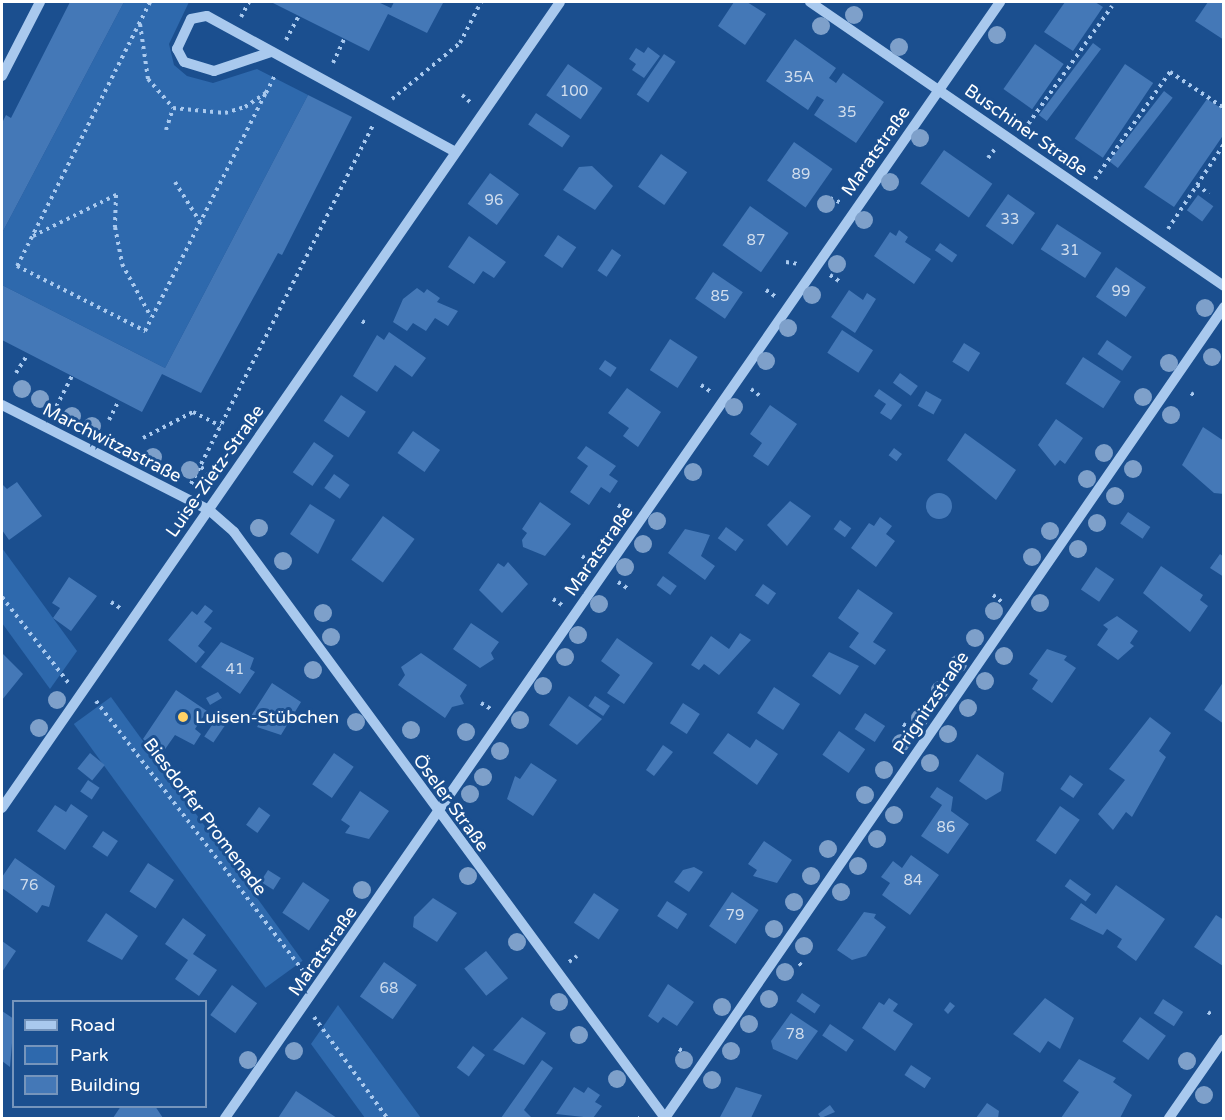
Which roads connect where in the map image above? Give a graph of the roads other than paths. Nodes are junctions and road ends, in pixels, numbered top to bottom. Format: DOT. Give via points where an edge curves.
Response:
graph roads {
  1 [pos="40,2"];
  2 [pos="560,2"];
  3 [pos="810,2"];
  4 [pos="999,2"];
  5 [pos="271,52"];
  6 [pos="2,76"];
  7 [pos="938,90"];
  8 [pos="454,150"];
  9 [pos="1224,286"];
  10 [pos="1224,307"];
  11 [pos="2,407"];
  12 [pos="209,510"];
  13 [pos="2,808"];
  14 [pos="438,813"];
  15 [pos="1224,1039"];
  16 [pos="665,1118"];
  17 [pos="225,1119"];
  18 [pos="1168,1119"];
  1 -- 6 [label="street"];
  2 -- 8 [label="street, Luise-Zietz-Straße"];
  3 -- 7 [label="street, Buschiner Straße"];
  4 -- 7 [label="street, Maratstraße"];
  5 -- 5 [label="street" via="207,16 191,19 177,49 184,62 214,71"];
  5 -- 8 [label="street" via="382,108"];
  7 -- 9 [label="street, Buschiner Straße"];
  7 -- 14 [label="street, Maratstraße"];
  8 -- 12 [label="street, Luise-Zietz-Straße"];
  10 -- 16 [label="street, Prignitzstraße"];
  11 -- 12 [label="street, Marchwitzastraße"];
  12 -- 13 [label="street, Luise-Zietz-Straße"];
  12 -- 14 [label="street, Öseler Straße" via="234,532"];
  14 -- 16 [label="street, Öseler Straße"];
  14 -- 17 [label="street, Maratstraße"];
  15 -- 18 [label="street"];
}
